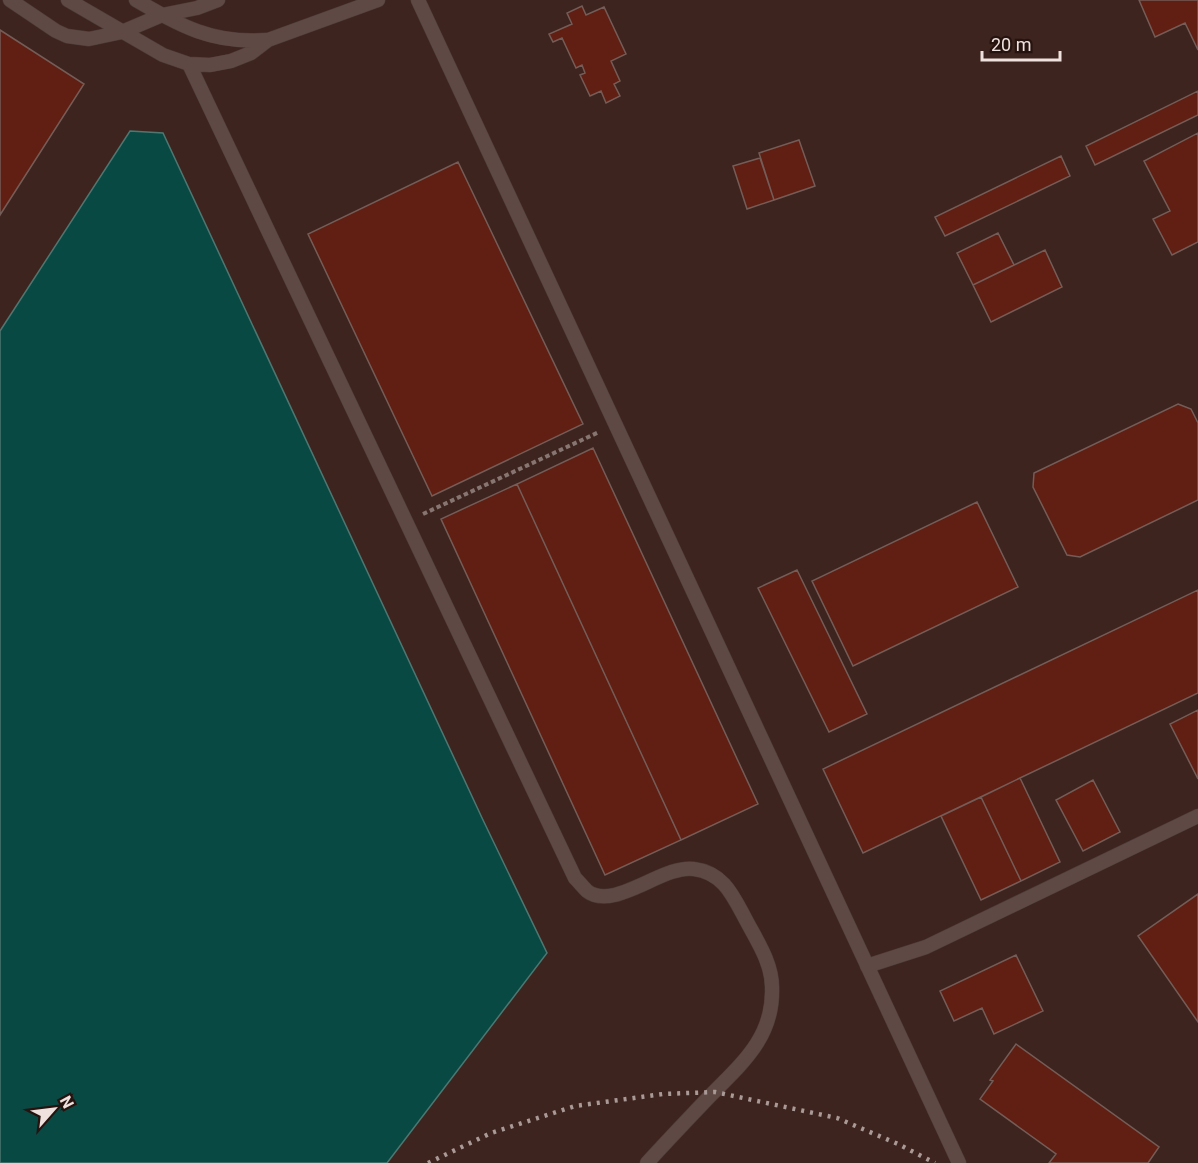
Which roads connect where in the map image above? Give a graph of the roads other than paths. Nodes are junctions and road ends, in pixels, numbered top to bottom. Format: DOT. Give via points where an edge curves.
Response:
graph roads {
  1 [pos="10,0"];
  2 [pos="68,0"];
  3 [pos="136,0"];
  4 [pos="218,0"];
  5 [pos="378,0"];
  6 [pos="418,0"];
  7 [pos="162,15"];
  8 [pos="122,32"];
  9 [pos="268,40"];
  10 [pos="189,64"];
  11 [pos="1198,816"];
  12 [pos="867,966"];
  13 [pos="646,1163"];
  14 [pos="959,1163"];
  1 -- 8 [label="lane" via="68,36 89,39"];
  2 -- 8 [label="lane"];
  3 -- 7 [label="lane"];
  4 -- 7 [label="lane"];
  5 -- 9 [label="lane"];
  6 -- 12 [label="lane"];
  7 -- 8 [label="lane"];
  7 -- 9 [label="lane" via="219,39"];
  8 -- 10 [label="lane" via="163,55"];
  9 -- 10 [label="lane" via="231,61"];
  10 -- 13 [label="lane" via="575,878 588,892 603,897 675,871 693,868 717,876 731,893 768,964 771,1009 749,1058"];
  11 -- 12 [label="lane" via="926,947"];
  12 -- 14 [label="lane"];
}
